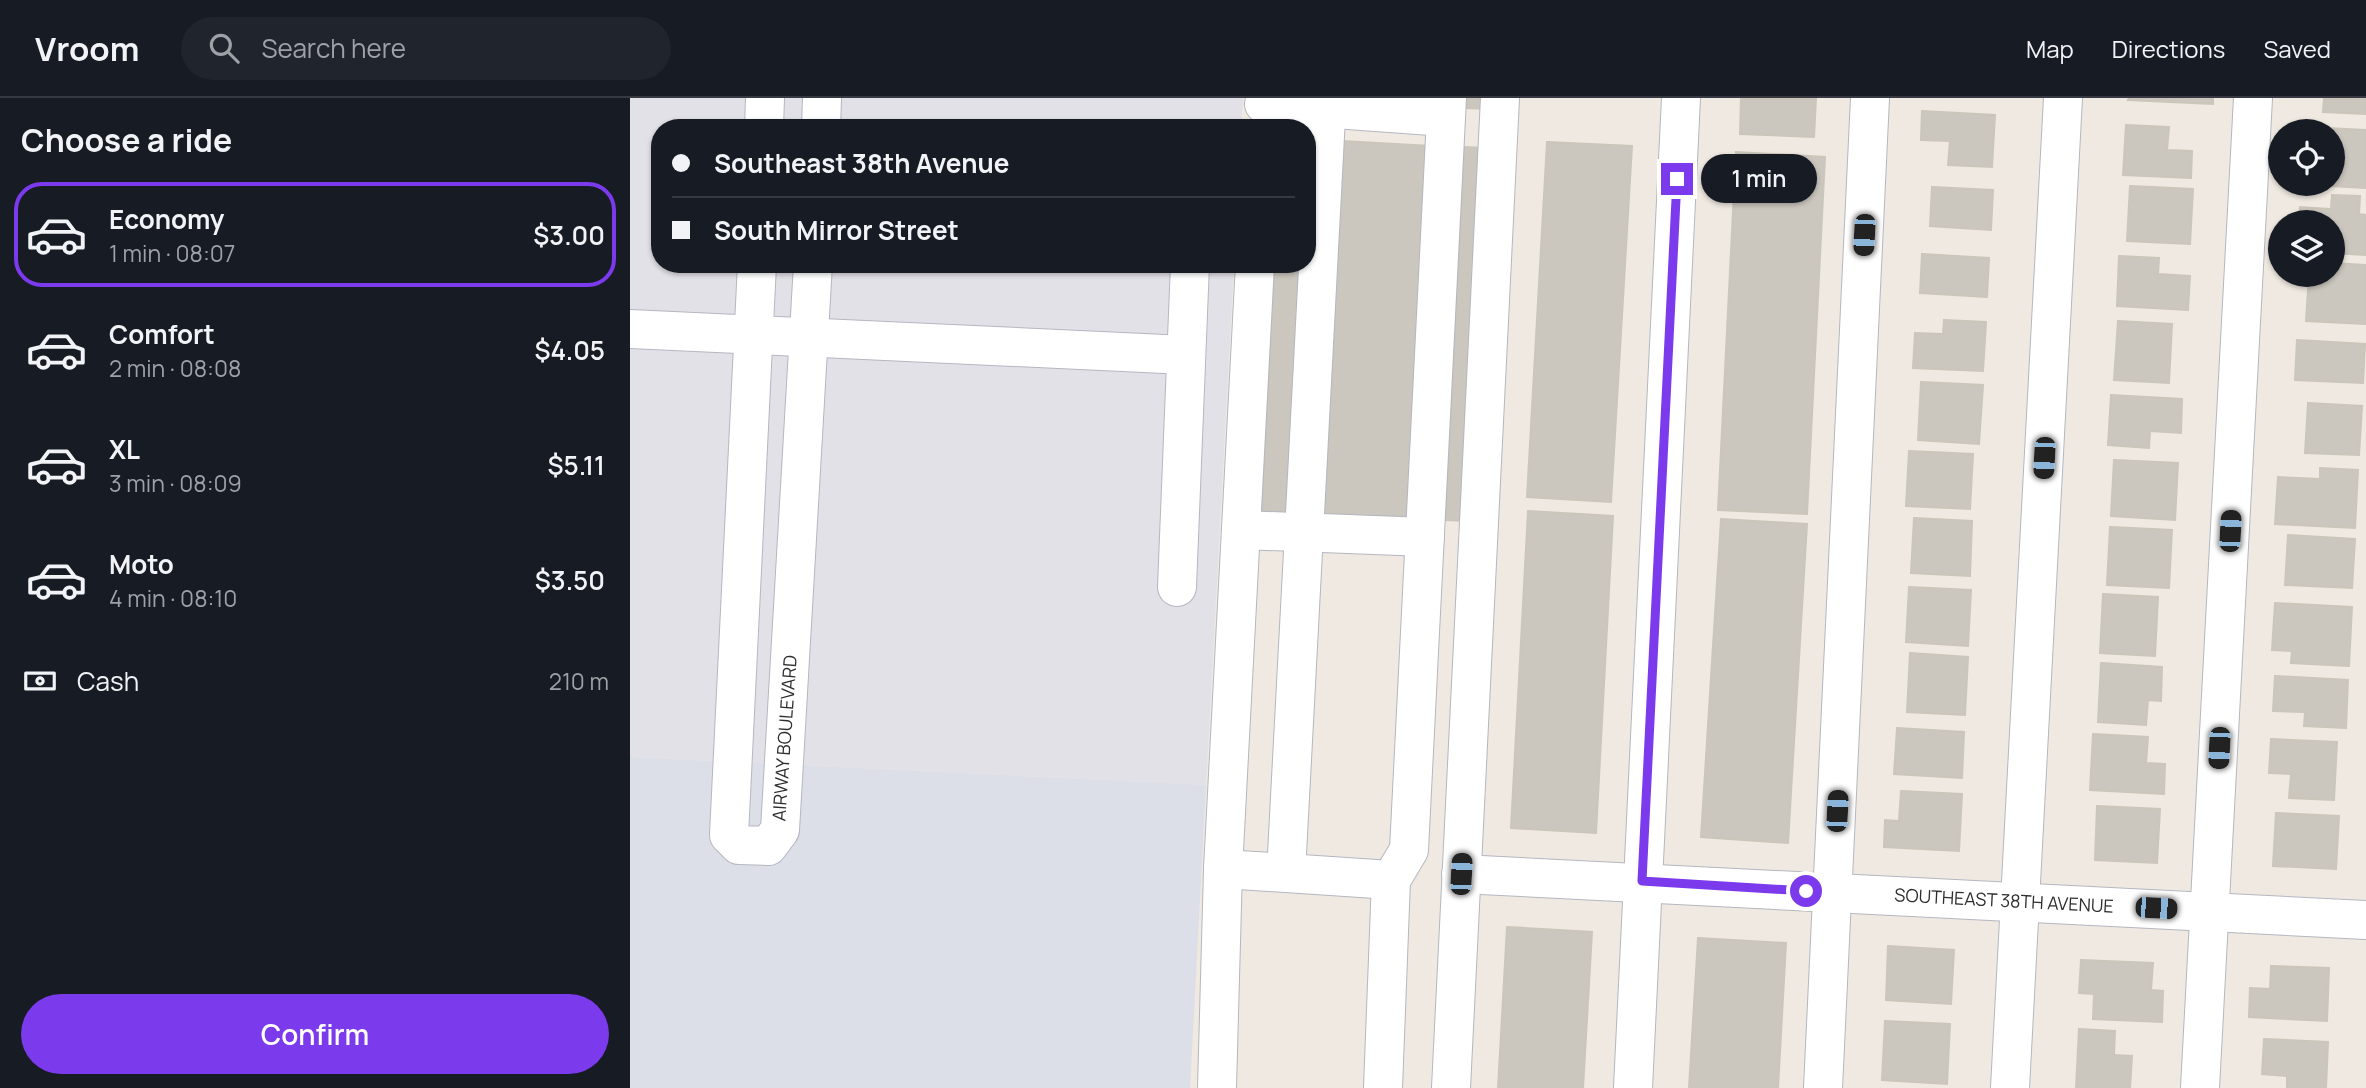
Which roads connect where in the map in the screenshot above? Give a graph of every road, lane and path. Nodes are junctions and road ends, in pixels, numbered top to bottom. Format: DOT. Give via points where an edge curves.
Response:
graph roads {
  1 [pos="765,98"];
  2 [pos="822,98"];
  3 [pos="1500,98"];
  4 [pos="1681,98"];
  5 [pos="1870,98"];
  6 [pos="2063,98"];
  7 [pos="2253,98"];
  8 [pos="1327,103"];
  9 [pos="1446,108"];
  10 [pos="1263,110"];
  11 [pos="764,119"];
  12 [pos="821,119"];
  13 [pos="756,273"];
  14 [pos="813,273"];
  15 [pos="1190,273"];
  16 [pos="1255,273"];
  17 [pos="630,329"];
  18 [pos="753,334"];
  19 [pos="809,337"];
  20 [pos="1186,355"];
  21 [pos="1241,530"];
  22 [pos="1304,532"];
  23 [pos="1425,537"];
  24 [pos="1177,586"];
  25 [pos="1223,869"];
  26 [pos="1286,873"];
  27 [pos="1461,874"];
  28 [pos="1391,880"];
  29 [pos="1642,881"];
  30 [pos="1833,893"];
  31 [pos="2020,902"];
  32 [pos="2210,911"];
  33 [pos="2366,920"];
  34 [pos="1217,1088"];
  35 [pos="1383,1088"];
  36 [pos="1451,1088"];
  37 [pos="1633,1088"];
  38 [pos="1824,1088"];
  39 [pos="2010,1088"];
  40 [pos="2200,1088"];
  1 -- 11 [label="street"];
  2 -- 12 [label="street"];
  3 -- 27 [label="street"];
  4 -- 29 [label="street"];
  5 -- 30 [label="street"];
  6 -- 31 [label="street"];
  7 -- 32 [label="street"];
  8 -- 9 [label="street"];
  8 -- 10 [label="street"];
  8 -- 22 [label="street"];
  9 -- 23 [label="street"];
  13 -- 18 [label="street, AIRWAY BOULEVARD"];
  14 -- 19 [label="street, AIRWAY BOULEVARD"];
  15 -- 20 [label="street"];
  16 -- 21 [label="street"];
  17 -- 18 [label="street"];
  18 -- 19 [label="street"];
  18 -- 19 [label="street, AIRWAY BOULEVARD" via="729,835 738,845 768,846 779,830"];
  19 -- 20 [label="street"];
  20 -- 24 [label="street"];
  21 -- 22 [label="street"];
  21 -- 25 [label="street"];
  22 -- 23 [label="street"];
  22 -- 26 [label="street"];
  23 -- 28 [label="street" via="1409,850"];
  25 -- 26 [label="street"];
  25 -- 34 [label="street"];
  26 -- 28 [label="street"];
  27 -- 29 [label="street, SOUTHEAST 38TH AVENUE"];
  27 -- 36 [label="street"];
  28 -- 35 [label="street"];
  29 -- 30 [label="street, SOUTHEAST 38TH AVENUE"];
  29 -- 37 [label="street"];
  30 -- 31 [label="street, SOUTHEAST 38TH AVENUE"];
  30 -- 38 [label="street"];
  31 -- 32 [label="street, SOUTHEAST 38TH AVENUE"];
  31 -- 39 [label="street"];
  32 -- 33 [label="street, SOUTHEAST 38TH AVENUE"];
  32 -- 40 [label="street"];
}
